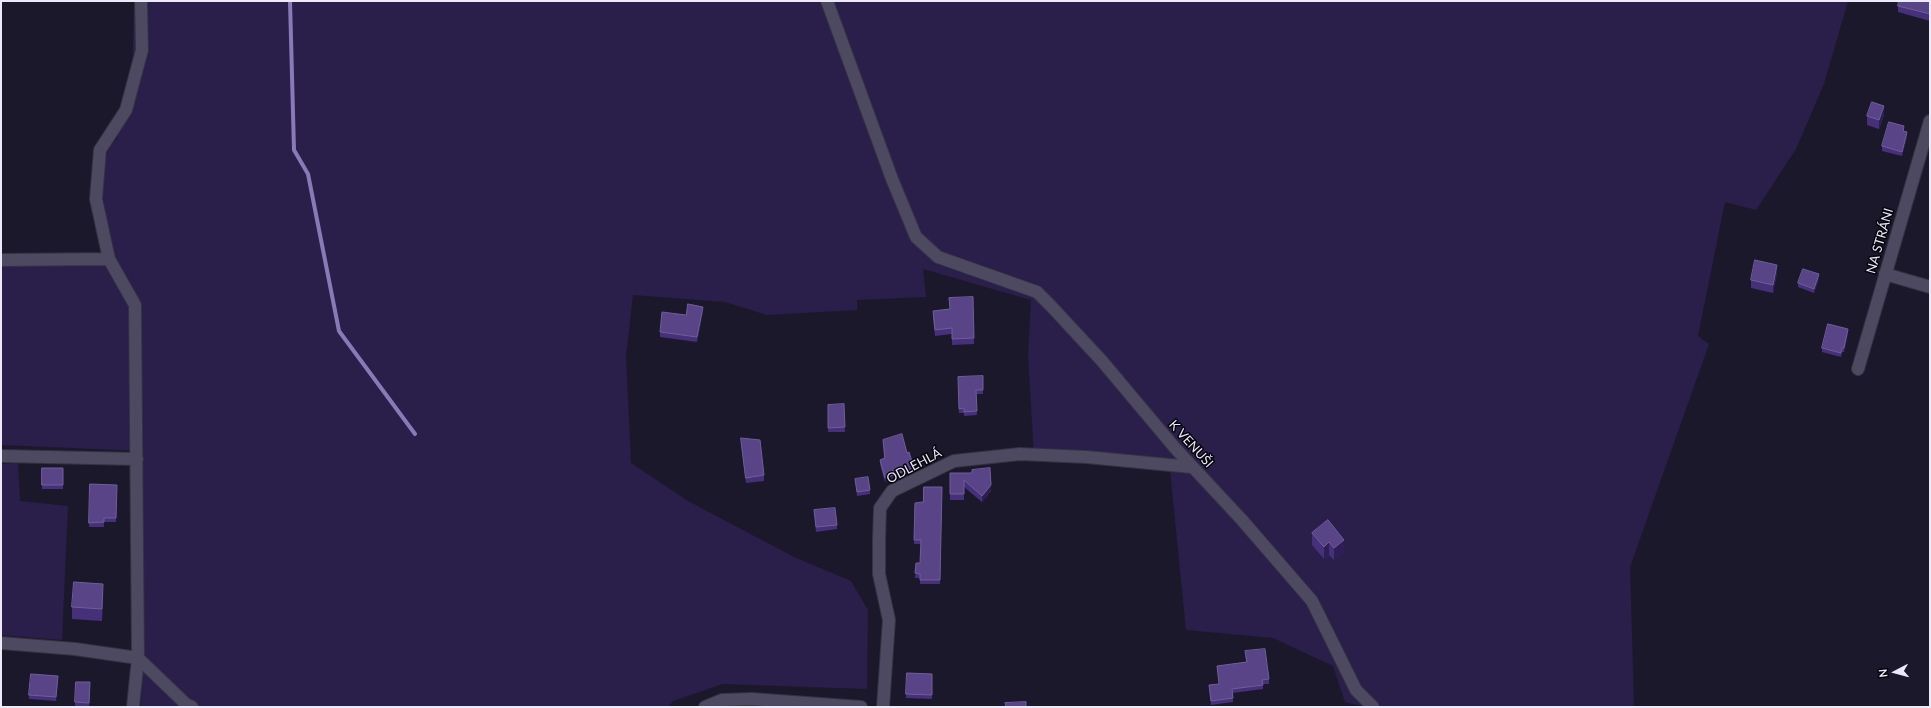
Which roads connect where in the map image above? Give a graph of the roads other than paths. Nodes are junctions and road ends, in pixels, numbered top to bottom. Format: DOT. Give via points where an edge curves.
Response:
graph roads {
  1 [pos="141,1"];
  2 [pos="827,1"];
  3 [pos="1930,121"];
  4 [pos="109,259"];
  5 [pos="1,260"];
  6 [pos="1885,274"];
  7 [pos="1930,287"];
  8 [pos="1858,369"];
  9 [pos="1,456"];
  10 [pos="137,459"];
  11 [pos="1191,467"];
  12 [pos="1,643"];
  13 [pos="138,658"];
  14 [pos="133,707"];
  15 [pos="192,707"];
  16 [pos="706,707"];
  17 [pos="861,707"];
  18 [pos="883,707"];
  19 [pos="1373,707"];
  1 -- 4 [label="street" via="142,50 126,110 100,150 96,199"];
  2 -- 11 [label="street, K VENUŠI" via="916,237 938,257 1036,292 1102,361"];
  3 -- 6 [label="street, NA STRÁNI"];
  4 -- 5 [label="street"];
  4 -- 10 [label="street" via="135,306"];
  6 -- 7 [label="street"];
  6 -- 8 [label="street, NA STRÁNI"];
  9 -- 10 [label="street"];
  10 -- 13 [label="street"];
  11 -- 18 [label="street, ODLEHLÁ" via="1087,457 1020,454 954,461 892,491 880,508 879,574 889,620"];
  11 -- 19 [label="street, K VENUŠI" via="1242,520 1312,601 1356,690"];
  12 -- 13 [label="street" via="75,649"];
  13 -- 14 [label="street"];
  13 -- 15 [label="street"];
  16 -- 17 [label="street" via="722,700 752,699"];
}
